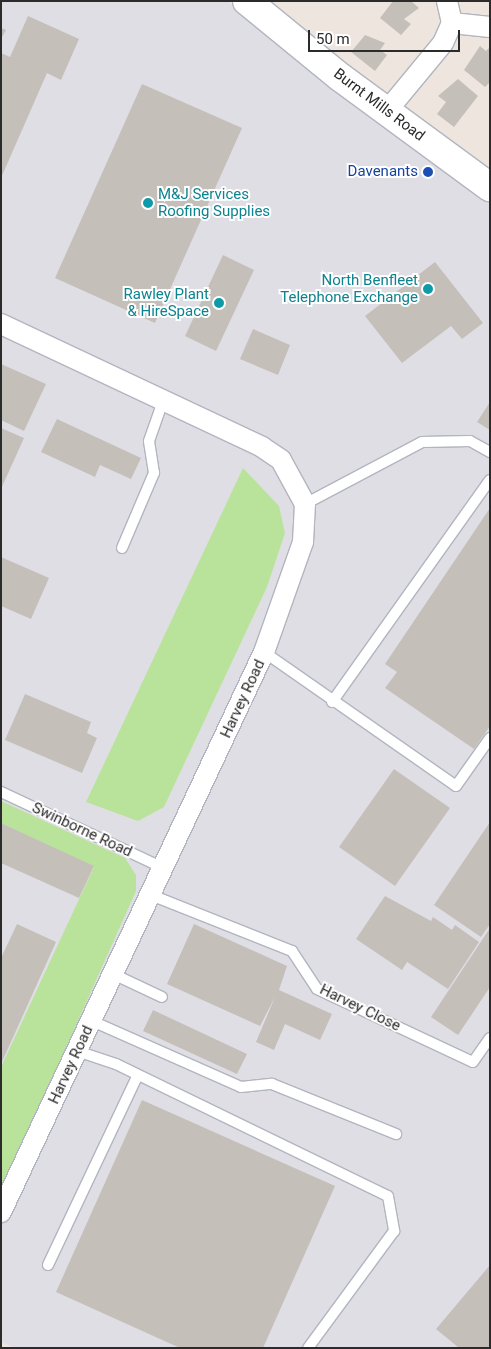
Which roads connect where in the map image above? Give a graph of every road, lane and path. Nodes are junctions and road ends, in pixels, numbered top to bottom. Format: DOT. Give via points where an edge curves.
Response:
graph roads {
  1 [pos="247,1"];
  2 [pos="446,1"];
  3 [pos="452,23"];
  4 [pos="490,27"];
  5 [pos="386,112"];
  6 [pos="490,187"];
  7 [pos="1,324"];
  8 [pos="164,401"];
  9 [pos="490,452"];
  10 [pos="490,480"];
  11 [pos="305,504"];
  12 [pos="122,548"];
  13 [pos="264,652"];
  14 [pos="332,702"];
  15 [pos="490,738"];
  16 [pos="1,792"];
  17 [pos="163,868"];
  18 [pos="151,895"];
  19 [pos="113,974"];
  20 [pos="162,997"];
  21 [pos="92,1020"];
  22 [pos="490,1038"];
  23 [pos="77,1050"];
  24 [pos="138,1075"];
  25 [pos="396,1134"];
  26 [pos="1,1212"];
  27 [pos="48,1265"];
  28 [pos="308,1348"];
  1 -- 5 [label="street, Burnt Mills Road"];
  2 -- 3 [label="street"];
  3 -- 4 [label="street"];
  3 -- 5 [label="street" via="443,43"];
  5 -- 6 [label="street, Burnt Mills Road"];
  7 -- 8 [label="street, Harvey Road"];
  8 -- 11 [label="street, Harvey Road" via="275,456 294,480"];
  8 -- 12 [label="lane" via="149,441 154,473"];
  9 -- 11 [label="lane" via="470,442 422,442"];
  10 -- 14 [label="lane"];
  11 -- 13 [label="street, Harvey Road" via="303,542"];
  13 -- 14 [label="lane"];
  13 -- 17 [label="street, Harvey Road"];
  14 -- 15 [label="lane" via="456,786"];
  16 -- 17 [label="lane, Swinborne Road"];
  17 -- 18 [label="street, Harvey Road"];
  18 -- 19 [label="street, Harvey Road"];
  18 -- 22 [label="lane, Harvey Close" via="292,951 317,989 473,1062"];
  19 -- 20 [label="lane"];
  19 -- 21 [label="street, Harvey Road"];
  21 -- 23 [label="street, Harvey Road"];
  21 -- 25 [label="lane" via="241,1087 272,1084"];
  23 -- 24 [label="lane"];
  23 -- 26 [label="street, Harvey Road"];
  24 -- 27 [label="lane"];
  24 -- 28 [label="lane" via="388,1196 394,1231"];
}
